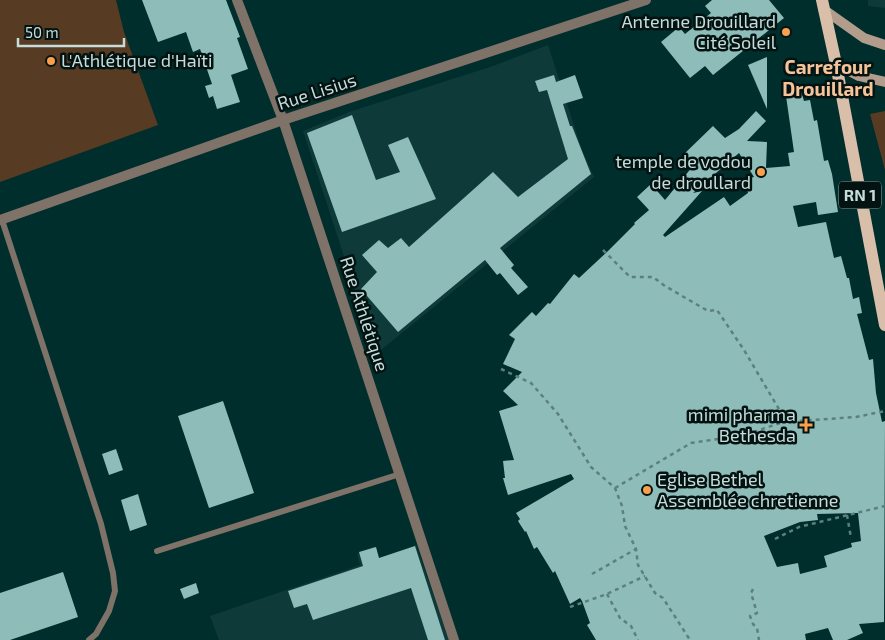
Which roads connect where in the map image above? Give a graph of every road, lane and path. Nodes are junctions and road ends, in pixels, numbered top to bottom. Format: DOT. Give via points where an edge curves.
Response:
graph roads {
  1 [pos="238,0"];
  2 [pos="646,0"];
  3 [pos="822,5"];
  4 [pos="885,45"];
  5 [pos="836,64"];
  6 [pos="885,82"];
  7 [pos="284,120"];
  8 [pos="1,220"];
  9 [pos="603,250"];
  10 [pos="885,325"];
  11 [pos="501,369"];
  12 [pos="885,411"];
  13 [pos="786,421"];
  14 [pos="400,474"];
  15 [pos="615,488"];
  16 [pos="885,506"];
  17 [pos="848,515"];
  18 [pos="851,538"];
  19 [pos="775,539"];
  20 [pos="636,549"];
  21 [pos="158,551"];
  22 [pos="592,574"];
  23 [pos="644,576"];
  24 [pos="753,589"];
  25 [pos="607,594"];
  26 [pos="570,607"];
  27 [pos="89,640"];
  28 [pos="454,640"];
  29 [pos="638,640"];
  30 [pos="690,640"];
  31 [pos="759,640"];
  1 -- 7 [label="street, Rue Athlétique"];
  2 -- 7 [label="street, Rue Lisius"];
  3 -- 4 [label="main road" via="864,38"];
  3 -- 5 [label="main road, RN 1"];
  5 -- 6 [label="main road" via="859,76"];
  5 -- 10 [label="main road, RN 1"];
  7 -- 8 [label="street, Rue Lisius"];
  7 -- 14 [label="street, Rue Athlétique"];
  8 -- 27 [label="lane" via="101,524 114,573 115,591 109,611"];
  9 -- 13 [label="path" via="630,277 653,277 708,311 717,310"];
  11 -- 15 [label="path" via="531,383 558,414 591,467"];
  12 -- 13 [label="path" via="856,417"];
  13 -- 15 [label="path" via="745,435 691,443"];
  14 -- 21 [label="lane"];
  14 -- 28 [label="street, Rue Athlétique"];
  15 -- 20 [label="path"];
  16 -- 17 [label="path"];
  17 -- 18 [label="path"];
  17 -- 19 [label="path" via="799,527"];
  20 -- 22 [label="path"];
  20 -- 23 [label="path" via="638,565"];
  23 -- 25 [label="path"];
  23 -- 30 [label="path"];
  24 -- 31 [label="path" via="751,593 757,613 750,616"];
  25 -- 26 [label="path"];
  25 -- 29 [label="path" via="620,618 631,626"];
}
